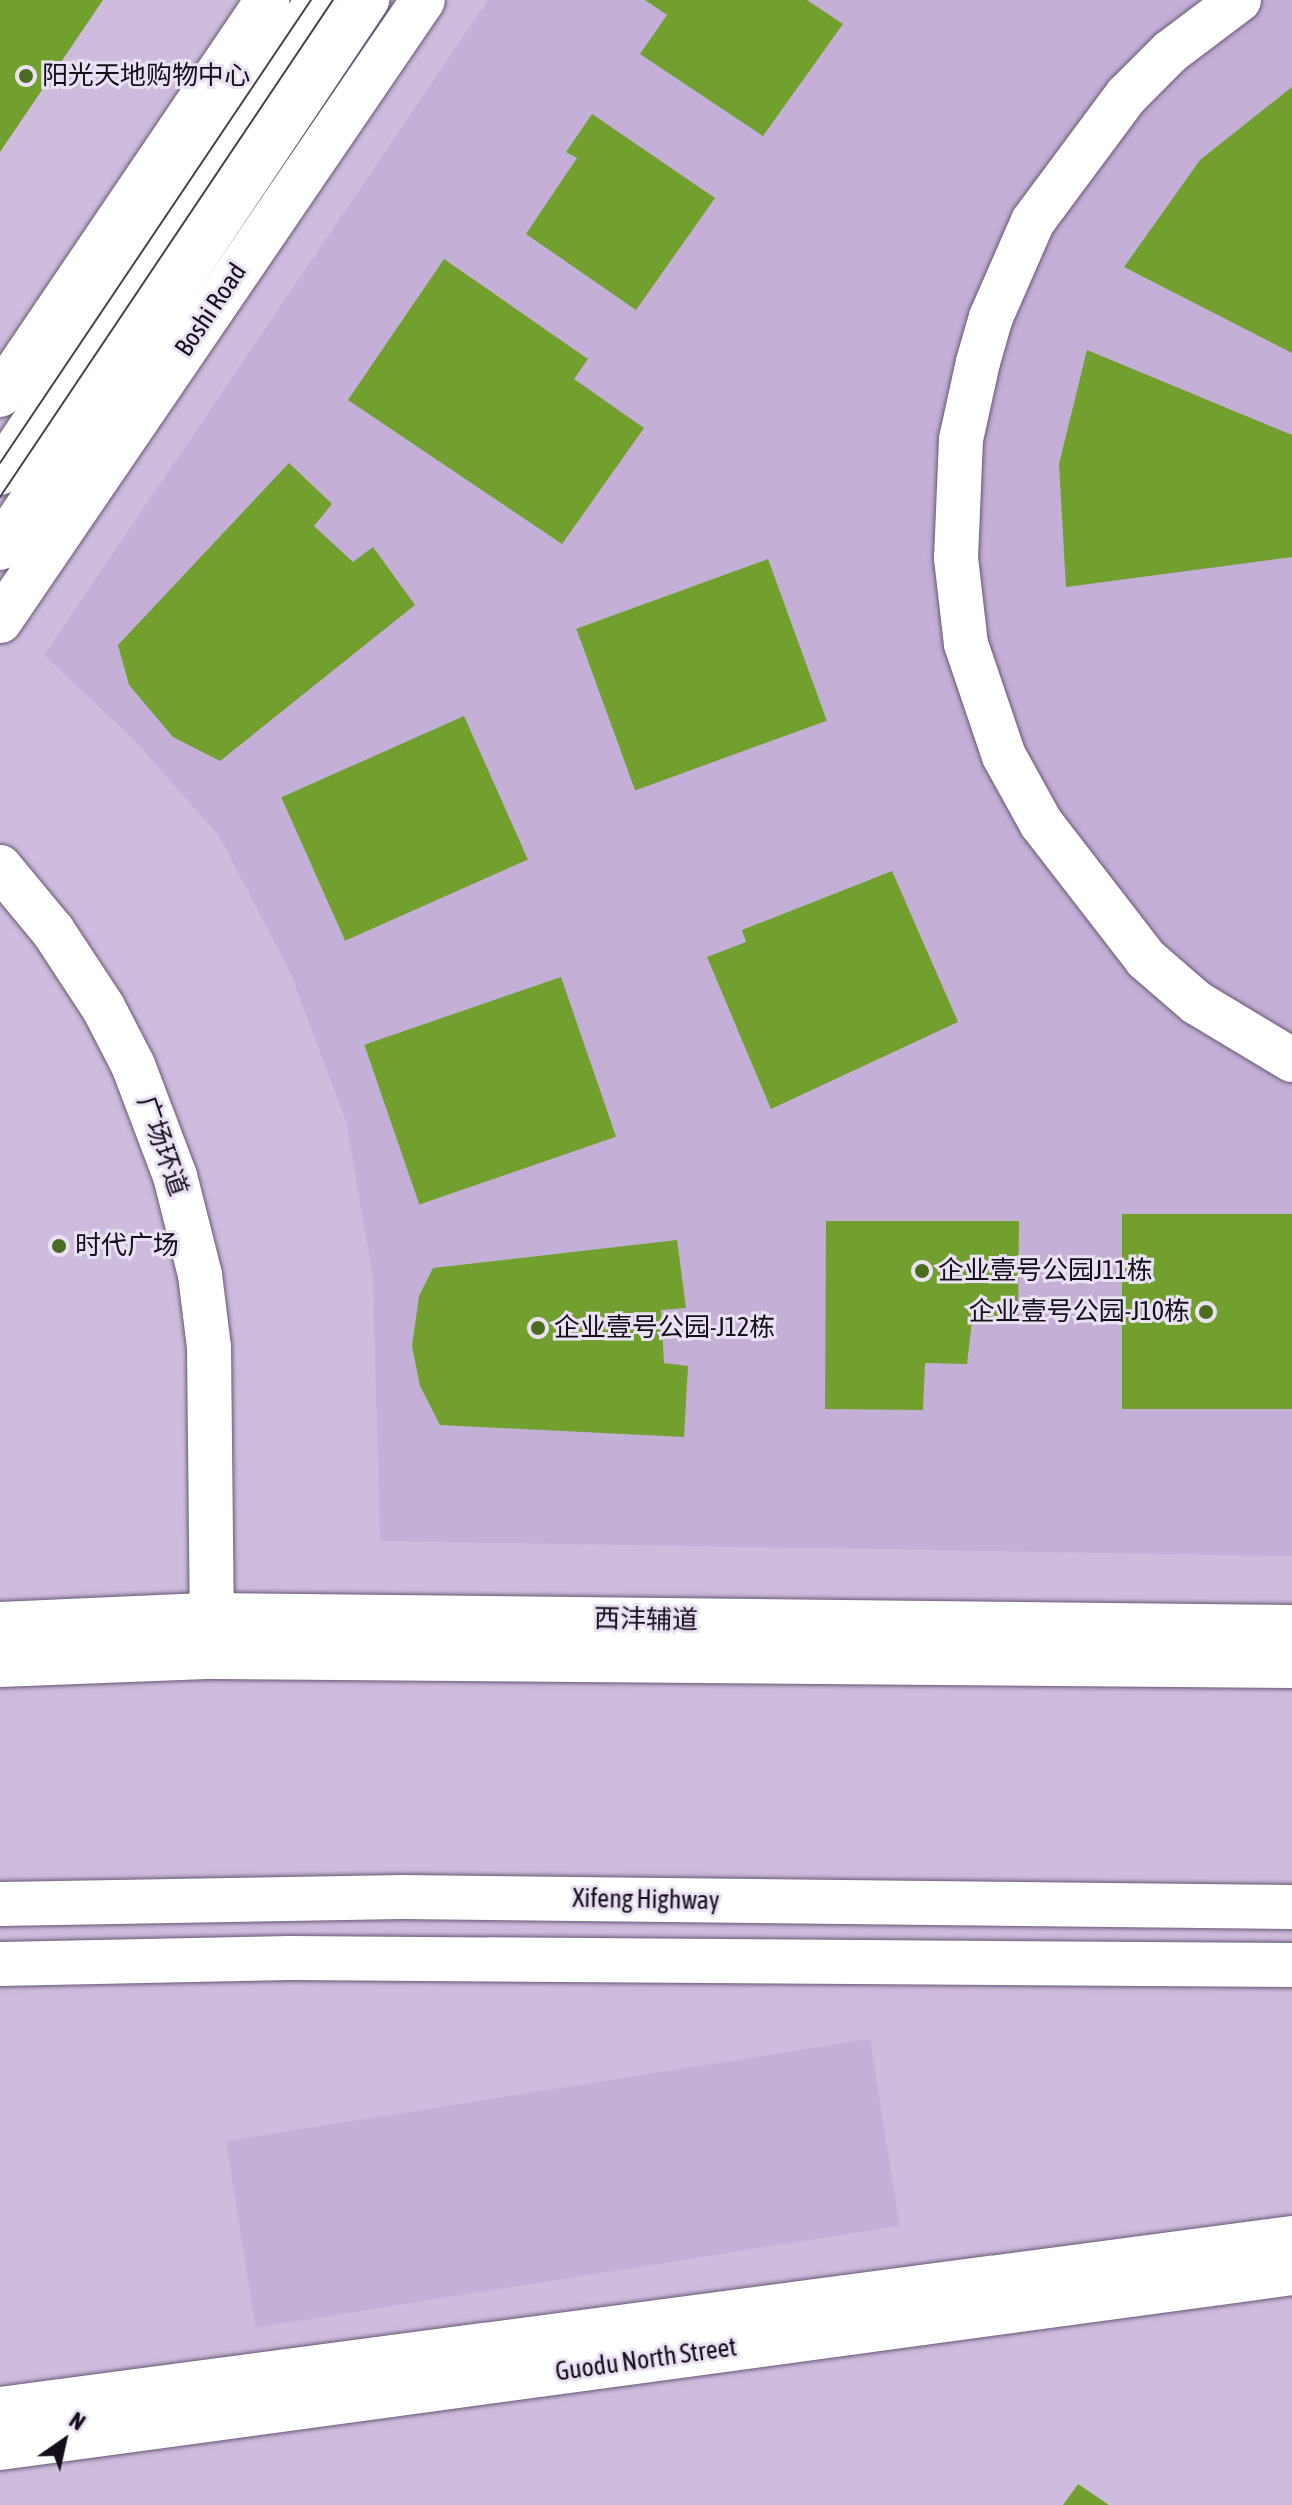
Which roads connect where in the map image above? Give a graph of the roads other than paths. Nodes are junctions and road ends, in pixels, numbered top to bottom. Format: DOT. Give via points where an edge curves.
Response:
graph roads {
  1 [pos="267,0"];
  2 [pos="318,0"];
  3 [pos="367,0"];
  4 [pos="423,0"];
  5 [pos="1239,0"];
  6 [pos="0,395"];
  7 [pos="0,473"];
  8 [pos="0,548"];
  9 [pos="0,621"];
  10 [pos="0,867"];
  11 [pos="1292,1060"];
  12 [pos="0,1624"];
  13 [pos="1292,1627"];
  14 [pos="212,1636"];
  15 [pos="0,1665"];
  16 [pos="1292,1666"];
  17 [pos="0,1904"];
  18 [pos="1292,1907"];
  19 [pos="0,1964"];
  20 [pos="1292,1965"];
  21 [pos="1292,2238"];
  22 [pos="1292,2273"];
  23 [pos="0,2409"];
  24 [pos="0,2448"];
  1 -- 6 [label="main road"];
  2 -- 7 [label="main road"];
  3 -- 8 [label="main road, Boshi Road"];
  4 -- 9 [label="main road, Boshi Road"];
  5 -- 11 [label="main road" via="1170,52 1126,96 1033,221 991,317 978,362 961,439 956,558 966,644 1004,756 1041,823 1146,959 1197,1003"];
  10 -- 14 [label="main road, 广场环道" via="53,931 103,1007 133,1065 175,1176 200,1275 209,1347"];
  12 -- 14 [label="main road, 西沣辅道"];
  13 -- 14 [label="main road, 西沣辅道"];
  14 -- 15 [label="main road, 西沣辅道"];
  14 -- 16 [label="main road, 西沣辅道"];
  17 -- 18 [label="main road, Xifeng Highway" via="402,1897"];
  19 -- 20 [label="main road" via="322,1958"];
  21 -- 23 [label="main road, Guodu North Street"];
  22 -- 24 [label="main road, Guodu North Street"];
}
